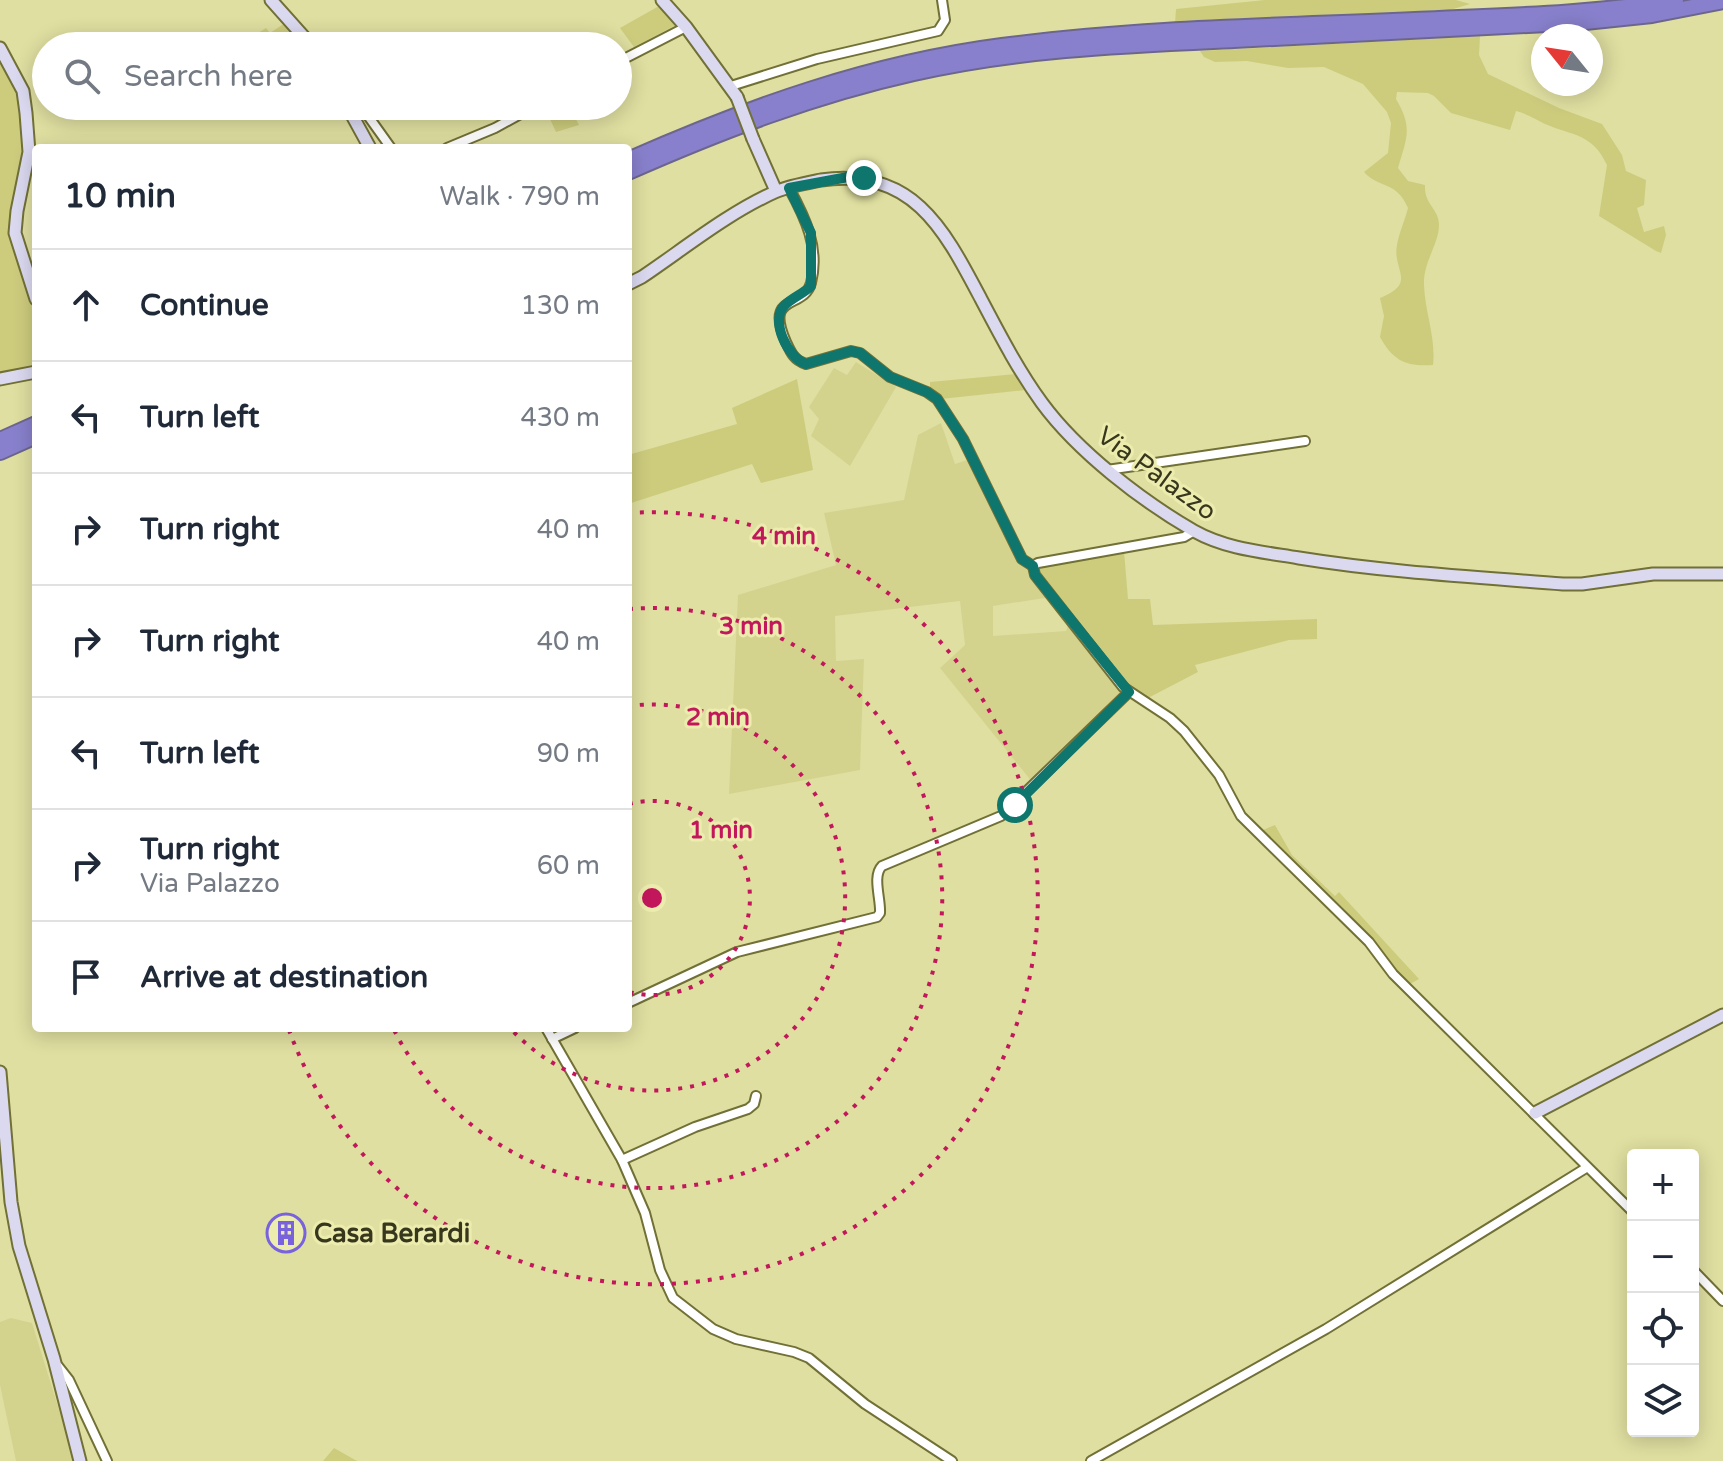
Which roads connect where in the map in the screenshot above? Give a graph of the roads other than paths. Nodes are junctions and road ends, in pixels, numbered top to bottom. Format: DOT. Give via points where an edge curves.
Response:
graph roads {
  1 [pos="271,0"];
  2 [pos="662,0"];
  3 [pos="942,0"];
  4 [pos="1676,0"];
  5 [pos="1723,1"];
  6 [pos="686,27"];
  7 [pos="300,32"];
  8 [pos="0,48"];
  9 [pos="632,55"];
  10 [pos="734,91"];
  11 [pos="355,120"];
  12 [pos="371,120"];
  13 [pos="510,120"];
  14 [pos="368,144"];
  15 [pos="388,144"];
  16 [pos="457,144"];
  17 [pos="632,158"];
  18 [pos="632,170"];
  19 [pos="789,188"];
  20 [pos="776,191"];
  21 [pos="632,282"];
  22 [pos="32,286"];
  23 [pos="32,373"];
  24 [pos="0,379"];
  25 [pos="32,426"];
  26 [pos="32,438"];
  27 [pos="0,440"];
  28 [pos="1305,441"];
  29 [pos="0,452"];
  30 [pos="1107,470"];
  31 [pos="1194,531"];
  32 [pos="1033,566"];
  33 [pos="1723,574"];
  34 [pos="1129,692"];
  35 [pos="632,1001"];
  36 [pos="1723,1015"];
  37 [pos="548,1032"];
  38 [pos="567,1032"];
  39 [pos="552,1039"];
  40 [pos="0,1072"];
  41 [pos="756,1096"];
  42 [pos="1535,1113"];
  43 [pos="622,1160"];
  44 [pos="1586,1168"];
  45 [pos="1627,1206"];
  46 [pos="1699,1276"];
  47 [pos="1723,1301"];
  48 [pos="54,1359"];
  49 [pos="80,1461"];
  50 [pos="107,1461"];
  51 [pos="952,1461"];
  52 [pos="1091,1461"];
  1 -- 7 [label="street"];
  2 -- 6 [label="street"];
  3 -- 10 [label="street" via="945,20 938,31 817,59"];
  4 -- 17 [label="highway" via="1586,11 1106,36 989,48 826,84"];
  5 -- 18 [label="highway" via="1585,22 1124,46 979,61 915,72 806,102"];
  6 -- 9 [label="street"];
  6 -- 10 [label="street"];
  8 -- 22 [label="street" via="23,91 26,113 29,152 15,233"];
  10 -- 20 [label="street, bridge"];
  11 -- 14 [label="street"];
  12 -- 15 [label="street"];
  13 -- 16 [label="street"];
  19 -- 20 [label="street, Via Palazzo"];
  19 -- 30 [label="street, Via Palazzo" via="864,178 920,206 955,250 1044,406"];
  19 -- 32 [label="street" via="811,233 811,286 779,315 792,356 806,364 860,353 890,377 937,399 963,439 1022,559"];
  20 -- 21 [label="street, Via Palazzo"];
  23 -- 24 [label="street"];
  25 -- 27 [label="highway"];
  26 -- 29 [label="highway"];
  28 -- 30 [label="street"];
  30 -- 31 [label="street, Via Palazzo"];
  31 -- 32 [label="street"];
  31 -- 33 [label="street, Via Palazzo" via="1219,543 1353,567 1534,582 1582,584 1653,574"];
  32 -- 34 [label="street"];
  34 -- 35 [label="street" via="1001,816 882,866 877,871 877,917 737,952"];
  34 -- 42 [label="street" via="1184,731 1219,775 1241,816"];
  36 -- 42 [label="street"];
  37 -- 39 [label="street"];
  38 -- 39 [label="street"];
  39 -- 43 [label="street"];
  40 -- 48 [label="street" via="19,1246"];
  41 -- 43 [label="street" via="748,1109"];
  42 -- 44 [label="street"];
  43 -- 51 [label="street" via="673,1298 713,1329 809,1358 865,1404"];
  44 -- 45 [label="street"];
  44 -- 52 [label="street" via="1326,1329"];
  46 -- 47 [label="street"];
  48 -- 49 [label="street"];
  48 -- 50 [label="street"];
}
